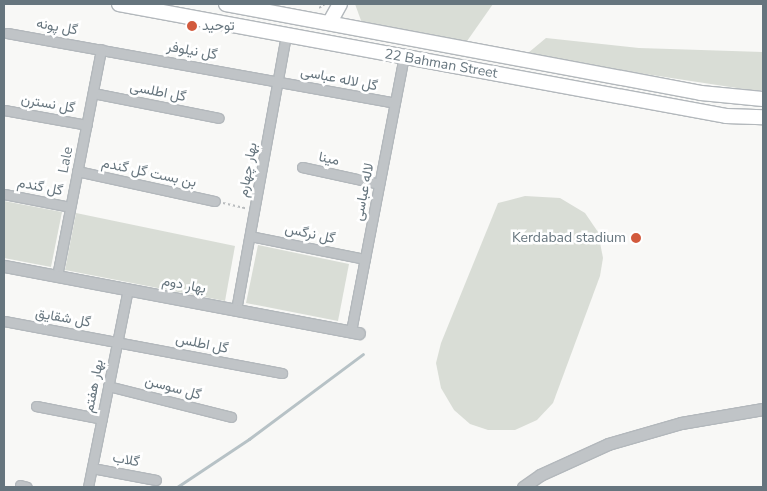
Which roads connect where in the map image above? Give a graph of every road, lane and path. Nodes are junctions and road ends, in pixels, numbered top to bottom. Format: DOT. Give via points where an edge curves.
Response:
graph roads {
  1 [pos="119,4"];
  2 [pos="226,4"];
  3 [pos="340,4"];
  4 [pos="330,22"];
  5 [pos="7,33"];
  6 [pos="286,35"];
  7 [pos="102,49"];
  8 [pos="404,57"];
  9 [pos="278,81"];
  10 [pos="93,93"];
  11 [pos="739,98"];
  12 [pos="763,99"];
  13 [pos="395,103"];
  14 [pos="4,110"];
  15 [pos="736,116"];
  16 [pos="763,117"];
  17 [pos="219,118"];
  18 [pos="87,124"];
  19 [pos="302,167"];
  20 [pos="78,171"];
  21 [pos="379,184"];
  22 [pos="4,194"];
  23 [pos="215,201"];
  24 [pos="70,207"];
  25 [pos="254,210"];
  26 [pos="250,236"];
  27 [pos="365,259"];
  28 [pos="4,266"];
  29 [pos="57,276"];
  30 [pos="128,289"];
  31 [pos="236,310"];
  32 [pos="4,321"];
  33 [pos="355,332"];
  34 [pos="117,342"];
  35 [pos="282,373"];
  36 [pos="108,386"];
  37 [pos="36,406"];
  38 [pos="763,409"];
  39 [pos="230,417"];
  40 [pos="102,419"];
  41 [pos="92,468"];
  42 [pos="156,480"];
  43 [pos="88,487"];
  44 [pos="523,487"];
  1 -- 6 [label="main road, 22 Bahman Street"];
  2 -- 4 [label="main road, 22 Bahman Street"];
  3 -- 4 [label="main road"];
  4 -- 11 [label="main road, 22 Bahman Street" via="682,90"];
  5 -- 7 [label="street, گل پونه"];
  6 -- 8 [label="main road, 22 Bahman Street"];
  6 -- 9 [label="street, بهار چهارم"];
  7 -- 9 [label="street, گل نیلوفر"];
  7 -- 10 [label="street, Lale"];
  8 -- 13 [label="street, لاله عباسی"];
  8 -- 15 [label="main road, 22 Bahman Street"];
  9 -- 13 [label="street, گل لاله عباسی"];
  9 -- 25 [label="street, بهار چهارم"];
  10 -- 17 [label="street, گل اطلسی"];
  10 -- 18 [label="street, Lale"];
  11 -- 12 [label="main road, 22 Bahman Street"];
  11 -- 15 [label="main road"];
  13 -- 21 [label="street, لاله عباسی"];
  14 -- 18 [label="street, گل نسترن"];
  15 -- 16 [label="main road, 22 Bahman Street"];
  18 -- 20 [label="street, Lale"];
  19 -- 21 [label="street, مینا"];
  20 -- 23 [label="street, بن بست گل گندم"];
  20 -- 24 [label="street, Lale"];
  21 -- 27 [label="street, لاله عباسی"];
  22 -- 24 [label="street, گل گندم"];
  23 -- 25 [label="path"];
  24 -- 29 [label="street, Lale"];
  25 -- 26 [label="street, بهار چهارم"];
  26 -- 27 [label="street, گل نرگس"];
  26 -- 31 [label="street, بهار چهارم"];
  27 -- 33 [label="street, لاله عباسی"];
  28 -- 29 [label="street, بهار دوم"];
  29 -- 30 [label="street, بهار دوم"];
  30 -- 31 [label="street, بهار دوم"];
  30 -- 34 [label="street, بهار هفتم"];
  31 -- 33 [label="street, بهار دوم"];
  32 -- 34 [label="street, گل شقایق"];
  34 -- 35 [label="street, گل اطلس"];
  34 -- 36 [label="street, بهار هفتم"];
  36 -- 39 [label="street, گل سوسن"];
  36 -- 40 [label="street, بهار هفتم"];
  37 -- 40 [label="street"];
  38 -- 44 [label="street" via="680,423 608,444 540,475"];
  40 -- 41 [label="street, بهار هفتم"];
  41 -- 42 [label="street, گلاب"];
  41 -- 43 [label="street, بهار هفتم"];
}
